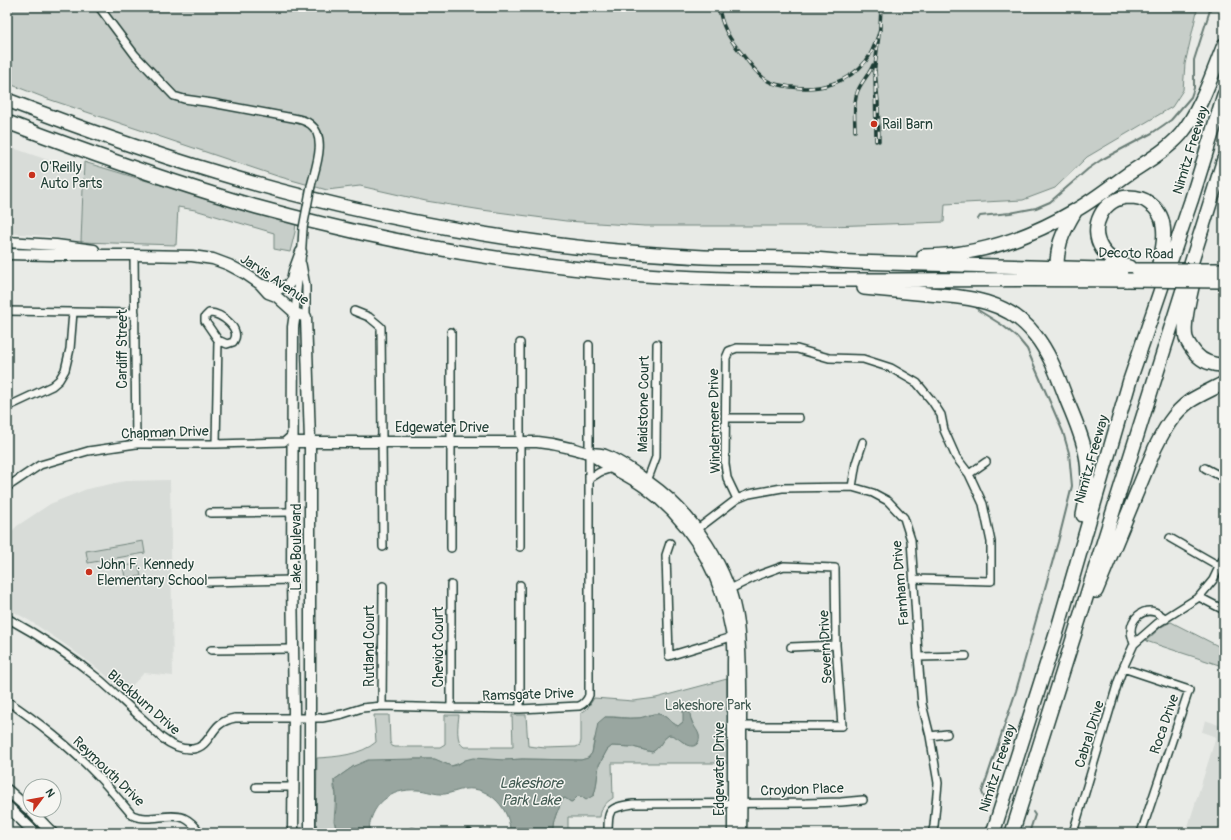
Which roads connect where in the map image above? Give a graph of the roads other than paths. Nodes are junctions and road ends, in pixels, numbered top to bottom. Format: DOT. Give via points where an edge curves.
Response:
graph roads {
  1 [pos="99,7"];
  2 [pos="1224,45"];
  3 [pos="7,94"];
  4 [pos="1224,95"];
  5 [pos="7,100"];
  6 [pos="7,122"];
  7 [pos="79,127"];
  8 [pos="1224,159"];
  9 [pos="1209,207"];
  10 [pos="1076,210"];
  11 [pos="7,242"];
  12 [pos="7,254"];
  13 [pos="134,254"];
  14 [pos="301,257"];
  15 [pos="792,258"];
  16 [pos="1138,270"];
  17 [pos="1224,270"];
  18 [pos="1052,273"];
  19 [pos="776,280"];
  20 [pos="1224,281"];
  21 [pos="260,284"];
  22 [pos="268,293"];
  23 [pos="7,311"];
  24 [pos="354,311"];
  25 [pos="73,312"];
  26 [pos="134,313"];
  27 [pos="295,313"];
  28 [pos="306,317"];
  29 [pos="294,324"];
  30 [pos="451,332"];
  31 [pos="218,340"];
  32 [pos="520,343"];
  33 [pos="657,344"];
  34 [pos="588,345"];
  35 [pos="1224,365"];
  36 [pos="1130,380"];
  37 [pos="1224,383"];
  38 [pos="7,407"];
  39 [pos="726,418"];
  40 [pos="799,418"];
  41 [pos="310,441"];
  42 [pos="382,441"];
  43 [pos="451,441"];
  44 [pos="291,442"];
  45 [pos="520,442"];
  46 [pos="863,442"];
  47 [pos="136,444"];
  48 [pos="216,444"];
  49 [pos="589,453"];
  50 [pos="986,462"];
  51 [pos="612,468"];
  52 [pos="1205,468"];
  53 [pos="969,474"];
  54 [pos="1224,478"];
  55 [pos="589,480"];
  56 [pos="646,484"];
  57 [pos="7,487"];
  58 [pos="852,487"];
  59 [pos="737,499"];
  60 [pos="293,512"];
  61 [pos="210,513"];
  62 [pos="694,531"];
  63 [pos="1170,538"];
  64 [pos="670,543"];
  65 [pos="383,548"];
  66 [pos="451,548"];
  67 [pos="520,548"];
  68 [pos="1224,557"];
  69 [pos="1220,566"];
  70 [pos="914,579"];
  71 [pos="292,580"];
  72 [pos="210,582"];
  73 [pos="451,585"];
  74 [pos="520,585"];
  75 [pos="383,586"];
  76 [pos="730,589"];
  77 [pos="1199,597"];
  78 [pos="1224,610"];
  79 [pos="7,618"];
  80 [pos="1166,618"];
  81 [pos="1058,628"];
  82 [pos="736,636"];
  83 [pos="836,644"];
  84 [pos="1134,644"];
  85 [pos="791,647"];
  86 [pos="292,649"];
  87 [pos="211,650"];
  88 [pos="966,656"];
  89 [pos="918,657"];
  90 [pos="1123,668"];
  91 [pos="1062,675"];
  92 [pos="7,701"];
  93 [pos="382,706"];
  94 [pos="451,708"];
  95 [pos="520,709"];
  96 [pos="293,718"];
  97 [pos="310,718"];
  98 [pos="737,726"];
  99 [pos="947,734"];
  100 [pos="930,736"];
  101 [pos="256,787"];
  102 [pos="293,787"];
  103 [pos="7,790"];
  104 [pos="863,800"];
  105 [pos="738,804"];
  106 [pos="7,806"];
  107 [pos="35,833"];
  108 [pos="52,833"];
  109 [pos="200,833"];
  110 [pos="293,833"];
  111 [pos="310,833"];
  112 [pos="608,833"];
  113 [pos="733,833"];
  114 [pos="741,833"];
  115 [pos="932,833"];
  116 [pos="993,833"];
  117 [pos="1012,833"];
  118 [pos="1073,833"];
  119 [pos="1141,833"];
  1 -- 14 [label="street, Lake Boulevard, bridge" via="135,55 174,96 303,120 312,125 320,142 303,228"];
  2 -- 10 [label="highway" via="1195,113 1181,134 1159,154"];
  3 -- 7 [label="highway"];
  4 -- 36 [label="highway, Nimitz Freeway" via="1192,201"];
  5 -- 7 [label="highway"];
  6 -- 19 [label="highway" via="129,167 255,207 424,246 590,270 690,278"];
  7 -- 15 [label="highway" via="263,186 434,226 608,250 705,257"];
  8 -- 9 [label="highway"];
  9 -- 35 [label="highway" via="1185,327 1186,338 1198,357 1207,362"];
  9 -- 91 [label="highway"];
  10 -- 15 [label="highway" via="1017,239 961,253 929,256 820,255"];
  10 -- 18 [label="highway" via="1060,240"];
  11 -- 13 [label="street, Jarvis Avenue"];
  12 -- 13 [label="street, Jarvis Avenue"];
  13 -- 21 [label="street, Jarvis Avenue" via="213,259 229,265"];
  13 -- 26 [label="street, Cardiff Street"];
  14 -- 21 [label="street" via="288,285 278,289"];
  14 -- 27 [label="street, Lake Boulevard"];
  14 -- 28 [label="street, Lake Boulevard" via="306,286"];
  15 -- 18 [label="highway"];
  16 -- 17 [label="highway, Decoto Road, bridge"];
  16 -- 18 [label="highway, Decoto Road"];
  16 -- 36 [label="highway" via="1126,267 1108,256 1101,248 1097,237 1097,225 1106,207 1125,197 1140,198 1154,206 1162,219 1164,236"];
  18 -- 19 [label="highway"];
  18 -- 20 [label="highway, Decoto Road, bridge" via="1127,280"];
  19 -- 81 [label="highway" via="975,299 1010,312 1035,334 1053,364 1080,432 1086,451 1088,472 1084,514 1074,548"];
  21 -- 22 [label="street, Jarvis Avenue"];
  22 -- 27 [label="street, Jarvis Avenue" via="276,296"];
  22 -- 29 [label="street"];
  23 -- 25 [label="street"];
  24 -- 42 [label="street" via="369,317 381,327"];
  25 -- 26 [label="street"];
  25 -- 38 [label="street" via="70,349 65,370 52,386"];
  26 -- 47 [label="street, Cardiff Street"];
  27 -- 28 [label="street, Jarvis Avenue"];
  27 -- 29 [label="street, Lake Boulevard"];
  28 -- 41 [label="street, Lake Boulevard"];
  29 -- 44 [label="street, Lake Boulevard"];
  30 -- 43 [label="street"];
  31 -- 31 [label="street" via="227,344 233,342 236,332 221,315 209,313 205,321"];
  31 -- 48 [label="street"];
  32 -- 45 [label="street"];
  33 -- 56 [label="street, Maidstone Court" via="656,457"];
  34 -- 49 [label="street, Ramsgate Drive"];
  36 -- 81 [label="highway, Nimitz Freeway"];
  37 -- 91 [label="highway" via="1190,401 1163,431 1094,598 1071,666"];
  39 -- 40 [label="street"];
  39 -- 53 [label="street, Windermere Drive" via="726,358 733,349 797,349 829,358 863,359 891,368 917,383 941,415 944,430 956,457"];
  39 -- 59 [label="street, Windermere Drive" via="726,478"];
  41 -- 42 [label="street, Edgewater Drive"];
  41 -- 44 [label="street, Edgewater Drive"];
  41 -- 97 [label="street, Lake Boulevard"];
  42 -- 43 [label="street, Edgewater Drive"];
  42 -- 65 [label="street"];
  43 -- 45 [label="street, Edgewater Drive"];
  43 -- 66 [label="street"];
  44 -- 48 [label="street, Chapman Drive"];
  44 -- 60 [label="street, Lake Boulevard"];
  45 -- 49 [label="street, Edgewater Drive" via="555,444"];
  45 -- 67 [label="street"];
  46 -- 58 [label="street"];
  47 -- 48 [label="street, Chapman Drive"];
  47 -- 57 [label="street, Chapman Drive" via="88,451 40,465"];
  49 -- 51 [label="street, Edgewater Drive"];
  49 -- 55 [label="street, Ramsgate Drive"];
  49 -- 56 [label="street, Edgewater Drive" via="604,454 637,472"];
  50 -- 53 [label="street"];
  51 -- 55 [label="street" via="600,472"];
  51 -- 56 [label="street, Edgewater Drive"];
  52 -- 54 [label="street"];
  53 -- 70 [label="street, Windermere Drive" via="983,504 991,542 991,581"];
  55 -- 95 [label="street, Ramsgate Drive" via="589,696 585,703 579,706"];
  56 -- 62 [label="street, Edgewater Drive" via="658,488 674,502"];
  58 -- 59 [label="street, Farnham Drive" via="782,488 749,494"];
  58 -- 70 [label="street, Farnham Drive" via="873,493 888,501 904,518 911,540"];
  59 -- 62 [label="street, Farnham Drive"];
  60 -- 61 [label="street"];
  60 -- 71 [label="street, Lake Boulevard"];
  62 -- 76 [label="street, Edgewater Drive" via="715,558"];
  62 -- 82 [label="street, Edgewater Drive" via="714,575"];
  63 -- 69 [label="street"];
  64 -- 82 [label="street" via="666,555 669,656"];
  68 -- 69 [label="street, Cabral Drive"];
  69 -- 77 [label="street, Cabral Drive"];
  70 -- 89 [label="street, Farnham Drive"];
  71 -- 72 [label="street"];
  71 -- 86 [label="street, Lake Boulevard"];
  73 -- 94 [label="street, Cheviot Court"];
  74 -- 95 [label="street"];
  75 -- 93 [label="street, Rutland Court"];
  76 -- 82 [label="street, Edgewater Drive" via="738,623"];
  76 -- 83 [label="street, Severn Drive" via="784,566 835,568"];
  77 -- 78 [label="street"];
  77 -- 80 [label="street, Cabral Drive"];
  79 -- 96 [label="street, Blackburn Drive" via="34,632 72,658 162,738 175,746 194,749 201,746 219,725 235,718"];
  80 -- 84 [label="street, Cabral Drive"];
  80 -- 84 [label="street" via="1155,612 1145,611 1137,616 1132,622"];
  81 -- 116 [label="highway, Nimitz Freeway"];
  82 -- 98 [label="street, Edgewater Drive" via="741,670"];
  83 -- 85 [label="street"];
  83 -- 98 [label="street, Severn Drive" via="842,726"];
  84 -- 90 [label="street, Cabral Drive"];
  86 -- 87 [label="street"];
  86 -- 96 [label="street, Lake Boulevard"];
  88 -- 89 [label="street"];
  89 -- 100 [label="street, Farnham Drive" via="922,704"];
  90 -- 118 [label="street, Cabral Drive"];
  90 -- 119 [label="street, Roca Drive" via="1189,690"];
  91 -- 117 [label="highway"];
  92 -- 109 [label="street, Reymouth Drive" via="64,745 95,773 132,815 139,818 185,818"];
  93 -- 94 [label="street, Ramsgate Drive"];
  93 -- 97 [label="street, Ramsgate Drive"];
  94 -- 95 [label="street, Ramsgate Drive"];
  96 -- 97 [label="street, Ramsgate Drive"];
  96 -- 102 [label="street, Lake Boulevard"];
  97 -- 111 [label="street, Lake Boulevard"];
  98 -- 105 [label="street, Edgewater Drive"];
  99 -- 100 [label="street"];
  100 -- 115 [label="street, Farnham Drive" via="938,783"];
  101 -- 102 [label="street"];
  102 -- 110 [label="street, Lake Boulevard"];
  103 -- 108 [label="street"];
  104 -- 105 [label="street, Croydon Place"];
  105 -- 112 [label="street, Croydon Place" via="621,806 608,814"];
  105 -- 113 [label="street, Edgewater Drive"];
  105 -- 114 [label="street, Edgewater Drive"];
  106 -- 107 [label="street"];
}
